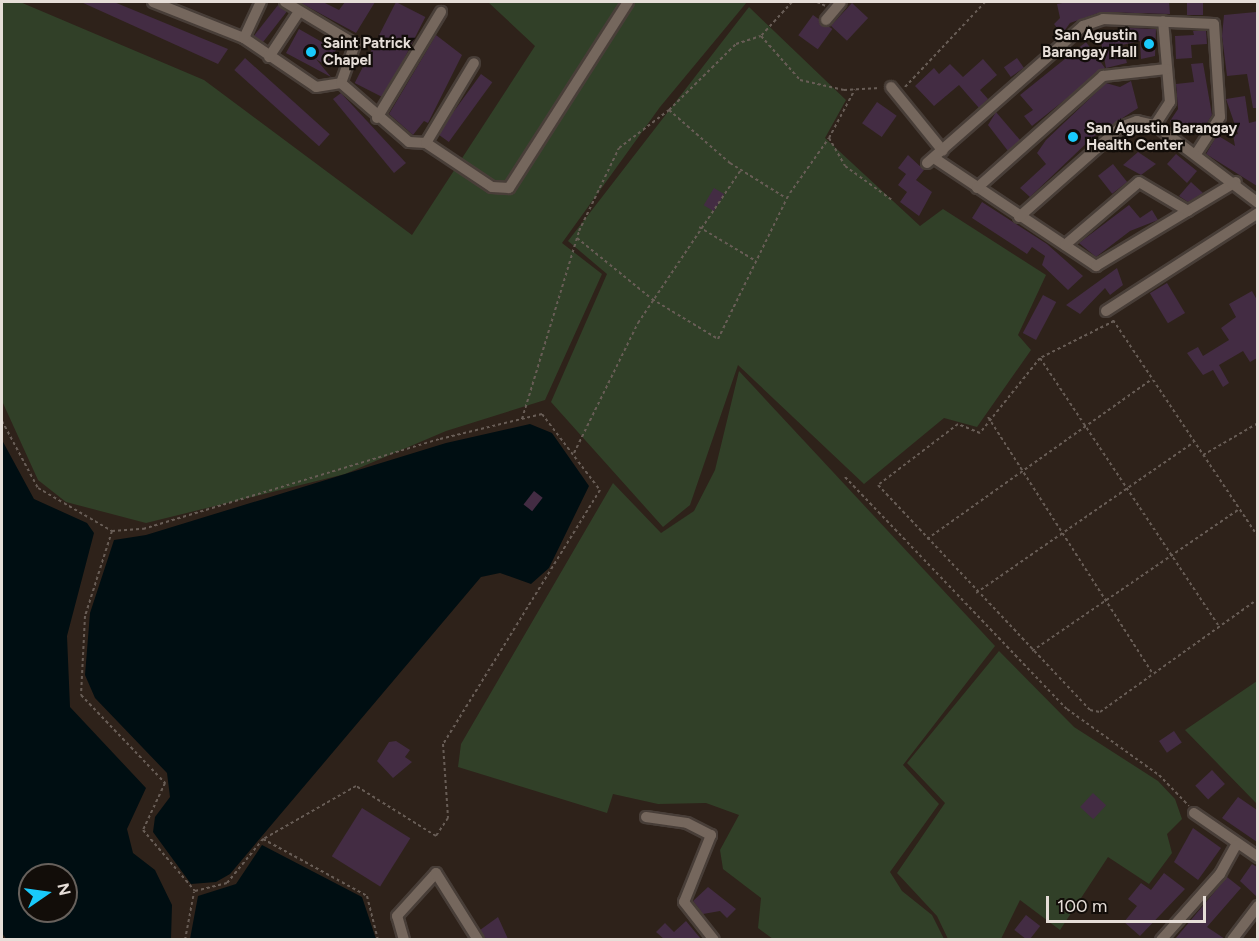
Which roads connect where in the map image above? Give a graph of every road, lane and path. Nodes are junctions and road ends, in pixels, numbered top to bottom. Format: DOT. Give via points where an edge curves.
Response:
graph roads {
  1 [pos="153,2"];
  2 [pos="261,2"];
  3 [pos="285,2"];
  4 [pos="628,2"];
  5 [pos="792,2"];
  6 [pos="841,2"];
  7 [pos="985,2"];
  8 [pos="441,12"];
  9 [pos="298,13"];
  10 [pos="826,20"];
  11 [pos="1163,21"];
  12 [pos="761,36"];
  13 [pos="244,38"];
  14 [pos="269,57"];
  15 [pos="474,63"];
  16 [pos="1167,69"];
  17 [pos="341,83"];
  18 [pos="855,89"];
  19 [pos="894,91"];
  20 [pos="669,110"];
  21 [pos="377,118"];
  22 [pos="1155,125"];
  23 [pos="829,138"];
  24 [pos="426,142"];
  25 [pos="1196,154"];
  26 [pos="935,157"];
  27 [pos="741,170"];
  28 [pos="1236,182"];
  29 [pos="977,188"];
  30 [pos="789,194"];
  31 [pos="892,200"];
  32 [pos="1257,203"];
  33 [pos="1188,212"];
  34 [pos="1257,213"];
  35 [pos="1019,217"];
  36 [pos="699,227"];
  37 [pos="577,238"];
  38 [pos="1065,245"];
  39 [pos="756,261"];
  40 [pos="652,299"];
  41 [pos="1106,311"];
  42 [pos="1114,321"];
  43 [pos="1040,358"];
  44 [pos="1152,379"];
  45 [pos="988,417"];
  46 [pos="521,420"];
  47 [pos="2,421"];
  48 [pos="1257,423"];
  49 [pos="1086,426"];
  50 [pos="1194,442"];
  51 [pos="574,453"];
  52 [pos="1203,455"];
  53 [pos="1023,471"];
  54 [pos="845,477"];
  55 [pos="1127,488"];
  56 [pos="1239,509"];
  57 [pos="112,531"];
  58 [pos="1063,533"];
  59 [pos="1257,537"];
  60 [pos="927,539"];
  61 [pos="1172,555"];
  62 [pos="976,593"];
  63 [pos="1257,599"];
  64 [pos="1106,600"];
  65 [pos="1219,626"];
  66 [pos="1032,651"];
  67 [pos="1152,672"];
  68 [pos="1194,813"];
  69 [pos="646,817"];
  70 [pos="262,839"];
  71 [pos="1236,845"];
  72 [pos="1257,857"];
  73 [pos="195,891"];
  74 [pos="1257,906"];
  75 [pos="185,939"];
  76 [pos="378,939"];
  77 [pos="404,939"];
  78 [pos="478,939"];
  79 [pos="714,939"];
  80 [pos="1161,939"];
  81 [pos="1232,939"];
  1 -- 13 [label="street"];
  2 -- 13 [label="street"];
  3 -- 9 [label="street"];
  4 -- 24 [label="street" via="509,188 492,187"];
  5 -- 12 [label="path"];
  6 -- 10 [label="street"];
  7 -- 19 [label="path"];
  8 -- 21 [label="street"];
  9 -- 14 [label="street"];
  9 -- 17 [label="street" via="355,44"];
  11 -- 16 [label="street"];
  11 -- 25 [label="street" via="1214,24 1220,117"];
  11 -- 26 [label="street" via="1103,20 1083,26"];
  12 -- 18 [label="path" via="800,80"];
  12 -- 20 [label="path" via="736,44"];
  13 -- 14 [label="street"];
  14 -- 17 [label="street" via="316,87"];
  15 -- 24 [label="street"];
  16 -- 22 [label="street" via="1170,102"];
  16 -- 29 [label="street" via="1103,76"];
  17 -- 21 [label="street"];
  18 -- 19 [label="path"];
  18 -- 23 [label="path"];
  19 -- 26 [label="street"];
  20 -- 27 [label="path"];
  20 -- 37 [label="path" via="619,148"];
  21 -- 24 [label="street" via="409,142"];
  22 -- 25 [label="street"];
  22 -- 35 [label="street" via="1137,121 1122,127"];
  23 -- 30 [label="path"];
  23 -- 31 [label="path" via="845,166"];
  25 -- 28 [label="street"];
  26 -- 29 [label="street"];
  27 -- 30 [label="path" via="786,198"];
  27 -- 36 [label="path" via="728,195"];
  28 -- 32 [label="street"];
  28 -- 33 [label="street"];
  29 -- 35 [label="street"];
  30 -- 39 [label="path"];
  33 -- 38 [label="street" via="1101,265"];
  33 -- 38 [label="street" via="1139,182"];
  34 -- 41 [label="street"];
  35 -- 38 [label="street"];
  36 -- 39 [label="path"];
  36 -- 40 [label="path"];
  37 -- 40 [label="path"];
  37 -- 46 [label="path"];
  39 -- 40 [label="path" via="718,339"];
  40 -- 51 [label="path" via="603,385"];
  41 -- 42 [label="path"];
  42 -- 43 [label="path"];
  42 -- 44 [label="path"];
  43 -- 45 [label="path"];
  43 -- 49 [label="path"];
  44 -- 49 [label="path"];
  44 -- 50 [label="path"];
  45 -- 53 [label="path"];
  45 -- 60 [label="path" via="980,433 958,424 878,485"];
  46 -- 51 [label="path" via="542,414"];
  46 -- 57 [label="path" via="143,529"];
  47 -- 57 [label="path" via="38,488"];
  48 -- 52 [label="path"];
  49 -- 53 [label="path"];
  49 -- 55 [label="path"];
  50 -- 52 [label="path"];
  50 -- 55 [label="path"];
  51 -- 70 [label="path" via="600,490 443,744 448,818 436,836 356,786"];
  52 -- 56 [label="path"];
  53 -- 58 [label="path"];
  53 -- 60 [label="path"];
  54 -- 68 [label="path" via="1067,710 1159,775"];
  55 -- 58 [label="path"];
  55 -- 61 [label="path"];
  56 -- 59 [label="path"];
  56 -- 61 [label="path"];
  57 -- 73 [label="path" via="85,616 81,695 165,783 143,830"];
  58 -- 62 [label="path"];
  58 -- 64 [label="path"];
  60 -- 62 [label="path"];
  61 -- 64 [label="path"];
  61 -- 65 [label="path"];
  62 -- 66 [label="path"];
  63 -- 65 [label="path"];
  64 -- 66 [label="path"];
  64 -- 67 [label="path"];
  65 -- 67 [label="path"];
  66 -- 67 [label="path" via="1090,710 1100,712"];
  68 -- 71 [label="street"];
  69 -- 79 [label="street" via="687,823 711,835 684,902"];
  70 -- 73 [label="path" via="227,883"];
  70 -- 76 [label="path" via="367,896"];
  71 -- 72 [label="street"];
  71 -- 80 [label="street" via="1220,874"];
  73 -- 75 [label="path"];
  74 -- 81 [label="street"];
  77 -- 78 [label="street" via="397,916 436,873"];
}
